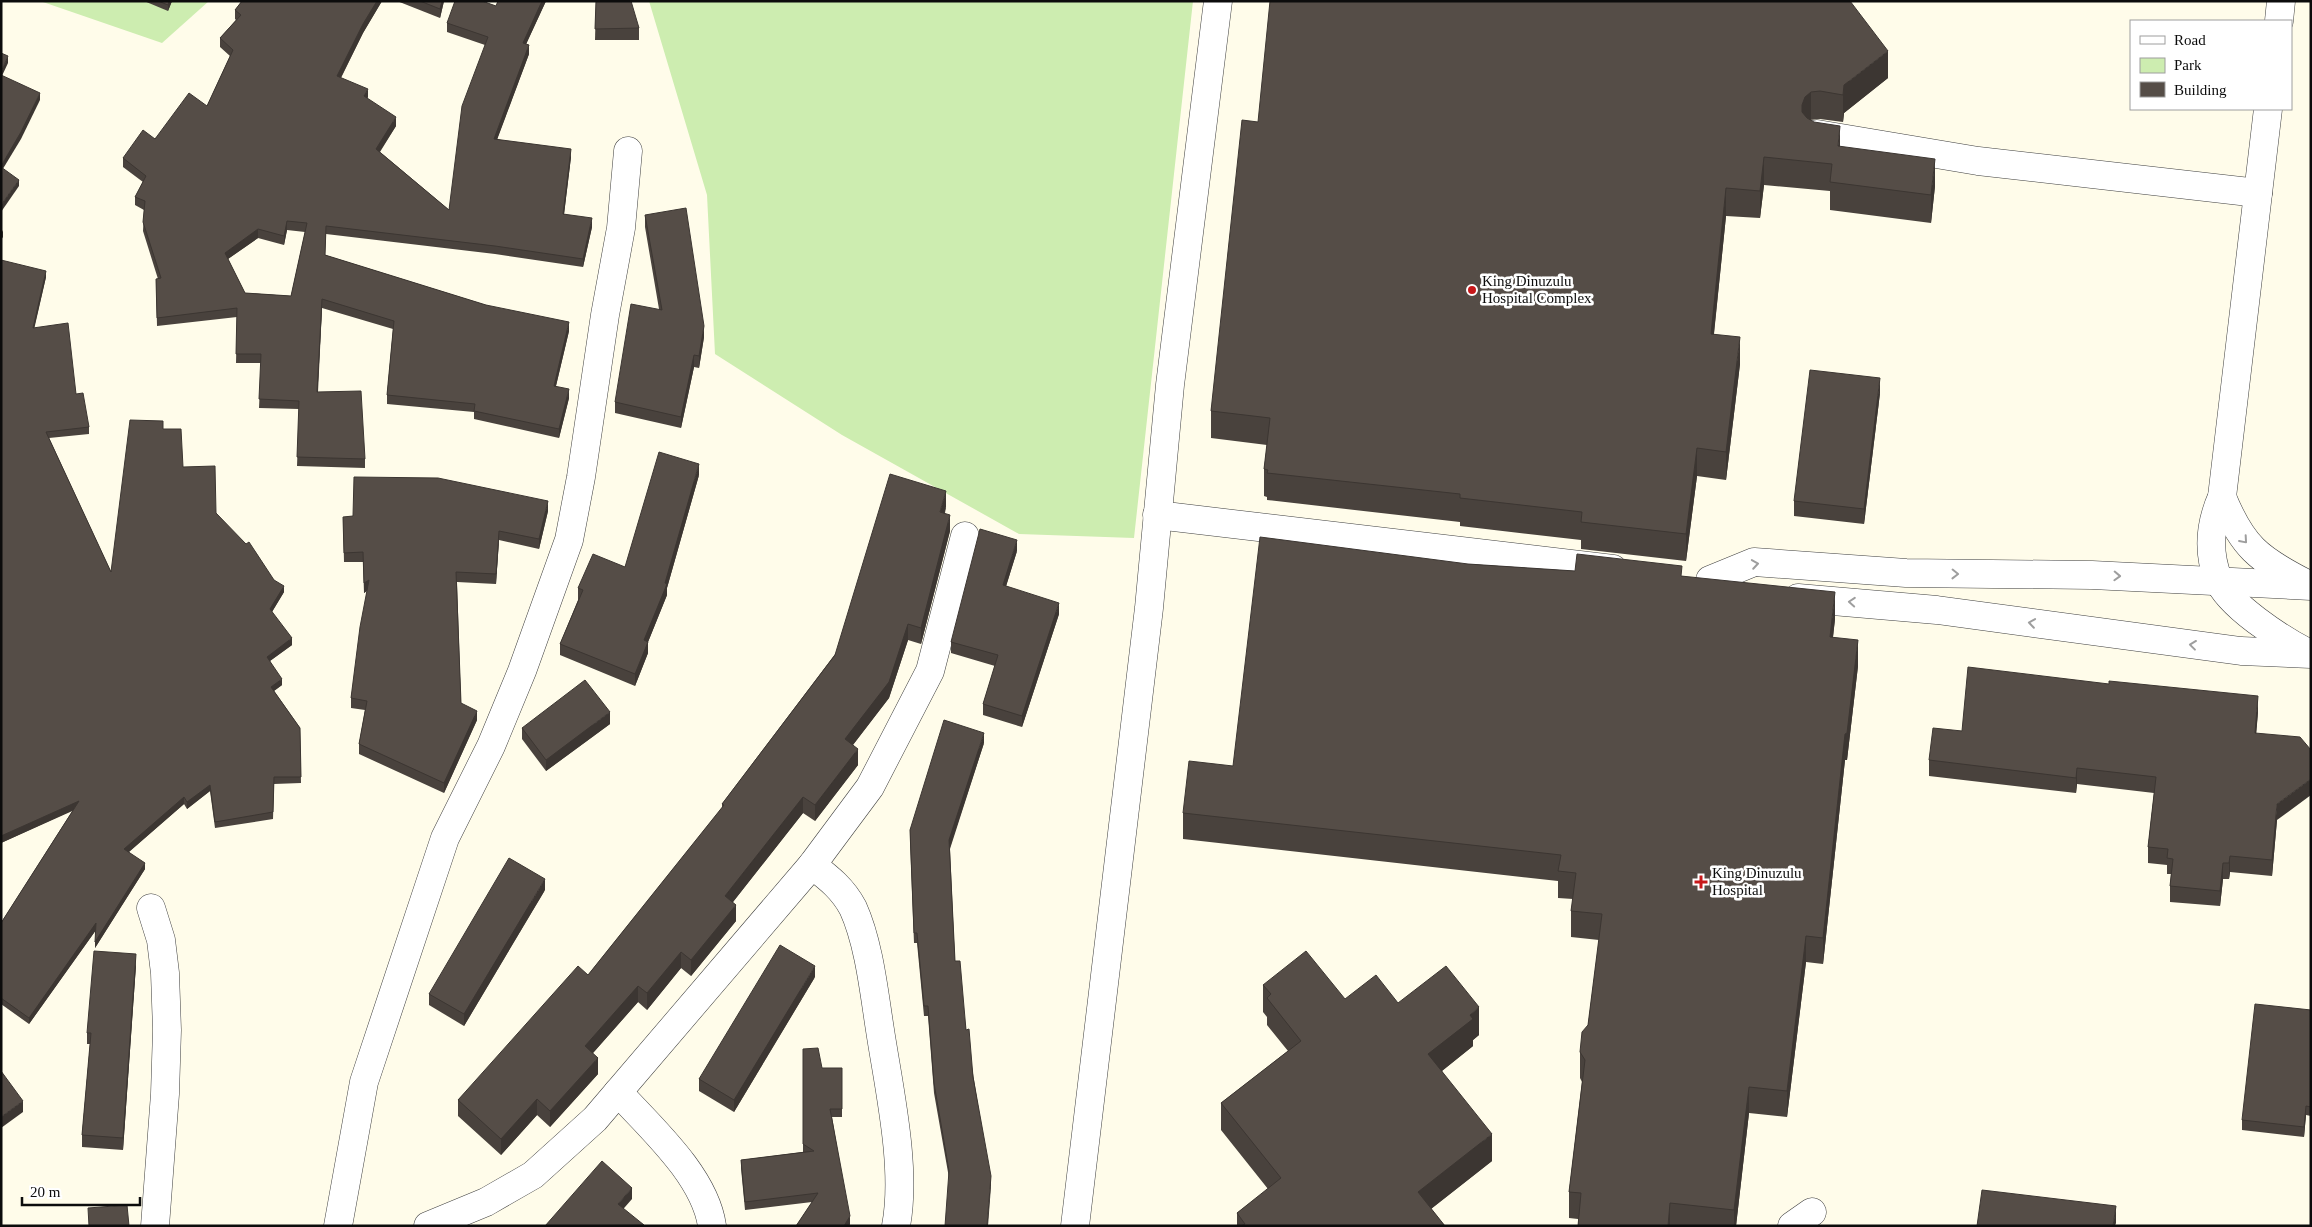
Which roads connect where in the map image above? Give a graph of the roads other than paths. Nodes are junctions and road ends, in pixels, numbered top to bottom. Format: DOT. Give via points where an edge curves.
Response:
graph roads {
  1 [pos="1218,1"];
  2 [pos="2281,1"];
  3 [pos="2278,20"];
  4 [pos="2268,110"];
  5 [pos="1817,134"];
  6 [pos="628,151"];
  7 [pos="2258,193"];
  8 [pos="2222,497"];
  9 [pos="1157,515"];
  10 [pos="965,536"];
  11 [pos="1641,572"];
  12 [pos="2218,580"];
  13 [pos="2311,586"];
  14 [pos="1744,592"];
  15 [pos="1772,597"];
  16 [pos="2310,654"];
  17 [pos="812,865"];
  18 [pos="150,908"];
  19 [pos="618,1092"];
  20 [pos="155,1226"];
  21 [pos="338,1226"];
  22 [pos="428,1226"];
  23 [pos="712,1226"];
  24 [pos="896,1226"];
  25 [pos="1075,1226"];
  1 -- 9 [label="street"];
  2 -- 3 [label="street"];
  4 -- 7 [label="street"];
  5 -- 7 [label="street" via="1978,161"];
  6 -- 21 [label="street" via="621,228 568,540 522,671 494,738 445,838 364,1082"];
  7 -- 8 [label="street"];
  8 -- 12 [label="street" via="2210,532"];
  8 -- 13 [label="street, one-way" via="2240,536 2284,572"];
  9 -- 11 [label="street"];
  9 -- 25 [label="street" via="1122,847"];
  10 -- 17 [label="street" via="930,671 870,788"];
  12 -- 13 [label="street"];
  14 -- 12 [label="street, one-way" via="1700,579 1754,562 1906,573"];
  12 -- 16 [label="street" via="2254,619"];
  16 -- 15 [label="street, one-way" via="2241,651 1901,606"];
  17 -- 19 [label="street"];
  17 -- 24 [label="street" via="841,888 853,910 868,960 896,1147 900,1187"];
  18 -- 20 [label="street" via="161,940 167,1030"];
  19 -- 22 [label="street" via="595,1119 533,1175 486,1202"];
  19 -- 23 [label="street" via="690,1173 710,1212"];
}
